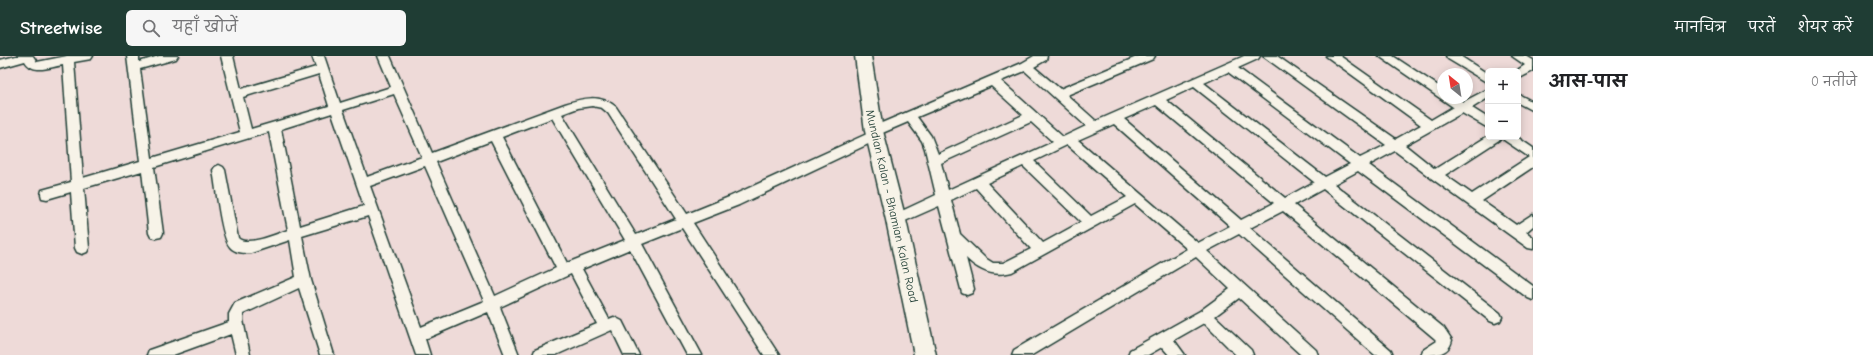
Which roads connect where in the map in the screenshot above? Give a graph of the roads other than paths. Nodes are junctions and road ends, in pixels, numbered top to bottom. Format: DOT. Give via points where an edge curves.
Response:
graph roads {
  1 [pos="27,56"];
  2 [pos="87,56"];
  3 [pos="172,56"];
  4 [pos="318,56"];
  5 [pos="384,56"];
  6 [pos="863,56"];
  7 [pos="1042,56"];
  8 [pos="1150,56"];
  9 [pos="1254,56"];
  10 [pos="1269,56"];
  11 [pos="1332,56"];
  12 [pos="1384,56"];
  13 [pos="1452,56"];
  14 [pos="1518,56"];
  15 [pos="231,57"];
  16 [pos="68,60"];
  17 [pos="134,61"];
  18 [pos="0,64"];
  19 [pos="1026,66"];
  20 [pos="1533,66"];
  21 [pos="1230,68"];
  22 [pos="322,69"];
  23 [pos="1521,74"];
  24 [pos="1485,77"];
  25 [pos="992,80"];
  26 [pos="1196,83"];
  27 [pos="398,89"];
  28 [pos="1437,91"];
  29 [pos="1059,94"];
  30 [pos="1485,95"];
  31 [pos="236,96"];
  32 [pos="1158,100"];
  33 [pos="1521,100"];
  34 [pos="1457,104"];
  35 [pos="1461,107"];
  36 [pos="1533,107"];
  37 [pos="336,108"];
  38 [pos="556,112"];
  39 [pos="910,116"];
  40 [pos="1032,116"];
  41 [pos="1115,118"];
  42 [pos="1485,122"];
  43 [pos="1430,125"];
  44 [pos="274,126"];
  45 [pos="1095,127"];
  46 [pos="246,134"];
  47 [pos="494,134"];
  48 [pos="874,134"];
  49 [pos="1490,140"];
  50 [pos="1512,140"];
  51 [pos="1066,142"];
  52 [pos="1396,145"];
  53 [pos="1533,154"];
  54 [pos="429,159"];
  55 [pos="1025,160"];
  56 [pos="934,161"];
  57 [pos="1533,161"];
  58 [pos="148,163"];
  59 [pos="1358,165"];
  60 [pos="218,170"];
  61 [pos="1435,174"];
  62 [pos="978,182"];
  63 [pos="1324,183"];
  64 [pos="77,184"];
  65 [pos="363,184"];
  66 [pos="47,194"];
  67 [pos="943,198"];
  68 [pos="1136,198"];
  69 [pos="1472,201"];
  70 [pos="1284,204"];
  71 [pos="372,209"];
  72 [pos="1533,219"];
  73 [pos="896,220"];
  74 [pos="684,223"];
  75 [pos="1090,223"];
  76 [pos="1240,226"];
  77 [pos="295,232"];
  78 [pos="1516,232"];
  79 [pos="156,233"];
  80 [pos="953,236"];
  81 [pos="634,243"];
  82 [pos="1533,244"];
  83 [pos="82,248"];
  84 [pos="1041,250"];
  85 [pos="1197,250"];
  86 [pos="569,269"];
  87 [pos="304,280"];
  88 [pos="967,289"];
  89 [pos="1240,289"];
  90 [pos="1533,294"];
  91 [pos="492,304"];
  92 [pos="1204,315"];
  93 [pos="1495,317"];
  94 [pos="237,326"];
  95 [pos="605,326"];
  96 [pos="416,336"];
  97 [pos="1164,339"];
  98 [pos="564,350"];
  99 [pos="157,354"];
  100 [pos="243,355"];
  101 [pos="327,355"];
  102 [pos="423,355"];
  103 [pos="512,355"];
  104 [pos="540,355"];
  105 [pos="632,355"];
  106 [pos="695,355"];
  107 [pos="772,355"];
  108 [pos="926,355"];
  109 [pos="1021,355"];
  110 [pos="1135,355"];
  111 [pos="1178,355"];
  112 [pos="1246,355"];
  113 [pos="1311,355"];
  114 [pos="1386,355"];
  115 [pos="1428,355"];
  1 -- 16 [label="street" via="36,66"];
  1 -- 18 [label="street"];
  2 -- 16 [label="street"];
  3 -- 17 [label="street"];
  4 -- 22 [label="street"];
  5 -- 27 [label="street"];
  6 -- 48 [label="street, Mundian Kalan - Bhamian Kalan Road"];
  7 -- 19 [label="street"];
  8 -- 29 [label="street"];
  9 -- 21 [label="street"];
  10 -- 52 [label="street"];
  11 -- 43 [label="street"];
  12 -- 28 [label="street"];
  13 -- 24 [label="street"];
  14 -- 20 [label="street"];
  15 -- 31 [label="street"];
  16 -- 64 [label="street"];
  17 -- 58 [label="street"];
  19 -- 25 [label="street"];
  19 -- 29 [label="street"];
  20 -- 23 [label="street"];
  21 -- 26 [label="street"];
  21 -- 59 [label="street"];
  22 -- 31 [label="street"];
  22 -- 37 [label="street"];
  25 -- 39 [label="street"];
  25 -- 40 [label="street"];
  26 -- 32 [label="street"];
  26 -- 63 [label="street"];
  27 -- 37 [label="street"];
  27 -- 54 [label="street"];
  29 -- 45 [label="street"];
  30 -- 35 [label="street"];
  31 -- 46 [label="street"];
  32 -- 41 [label="street"];
  32 -- 70 [label="street"];
  33 -- 36 [label="street"];
  34 -- 35 [label="street"];
  35 -- 42 [label="street"];
  35 -- 43 [label="street"];
  37 -- 44 [label="street"];
  37 -- 65 [label="street"];
  38 -- 47 [label="street"];
  38 -- 74 [label="street" via="579,104 606,104"];
  38 -- 81 [label="street"];
  39 -- 48 [label="street"];
  39 -- 56 [label="street" via="927,139"];
  40 -- 51 [label="street"];
  40 -- 56 [label="street"];
  41 -- 45 [label="street"];
  41 -- 76 [label="street"];
  43 -- 52 [label="street"];
  44 -- 46 [label="street"];
  44 -- 77 [label="street"];
  45 -- 51 [label="street"];
  46 -- 58 [label="street"];
  47 -- 54 [label="street"];
  47 -- 86 [label="street"];
  48 -- 73 [label="street, Mundian Kalan - Bhamian Kalan Road"];
  48 -- 74 [label="street"];
  49 -- 61 [label="street"];
  50 -- 53 [label="street"];
  51 -- 55 [label="street"];
  51 -- 68 [label="street"];
  52 -- 59 [label="street"];
  52 -- 61 [label="street"];
  54 -- 65 [label="street"];
  54 -- 91 [label="street"];
  55 -- 62 [label="street"];
  55 -- 75 [label="street"];
  56 -- 67 [label="street"];
  57 -- 69 [label="street"];
  58 -- 64 [label="street"];
  58 -- 79 [label="street"];
  59 -- 63 [label="street"];
  59 -- 90 [label="street"];
  60 -- 77 [label="street" via="232,239 236,244 242,248 250,247"];
  61 -- 69 [label="street"];
  62 -- 67 [label="street"];
  62 -- 84 [label="street"];
  63 -- 70 [label="street"];
  63 -- 93 [label="street"];
  64 -- 66 [label="street"];
  64 -- 83 [label="street"];
  65 -- 71 [label="street"];
  67 -- 73 [label="street"];
  67 -- 80 [label="street"];
  68 -- 75 [label="street"];
  68 -- 85 [label="street"];
  69 -- 78 [label="street"];
  70 -- 76 [label="street"];
  70 -- 115 [label="street" via="1439,333 1445,340 1444,345"];
  71 -- 77 [label="street"];
  71 -- 96 [label="street"];
  72 -- 78 [label="street"];
  73 -- 108 [label="street, Mundian Kalan - Bhamian Kalan Road"];
  74 -- 81 [label="street"];
  74 -- 107 [label="street"];
  75 -- 84 [label="street"];
  76 -- 85 [label="street"];
  76 -- 114 [label="street"];
  77 -- 87 [label="street"];
  78 -- 82 [label="street"];
  80 -- 84 [label="street" via="978,260 988,267 999,269 1012,266"];
  80 -- 88 [label="street"];
  81 -- 86 [label="street"];
  81 -- 106 [label="street"];
  85 -- 89 [label="street"];
  85 -- 109 [label="street"];
  86 -- 91 [label="street"];
  86 -- 95 [label="street"];
  87 -- 94 [label="street" via="240,307 235,317"];
  87 -- 101 [label="street"];
  89 -- 92 [label="street"];
  89 -- 113 [label="street"];
  91 -- 96 [label="street"];
  91 -- 103 [label="street"];
  92 -- 97 [label="street"];
  92 -- 112 [label="street"];
  94 -- 99 [label="street"];
  94 -- 100 [label="street"];
  95 -- 98 [label="street"];
  95 -- 105 [label="street" via="614,323 617,325"];
  96 -- 102 [label="street"];
  97 -- 110 [label="street"];
  97 -- 111 [label="street"];
  98 -- 104 [label="street"];
}
